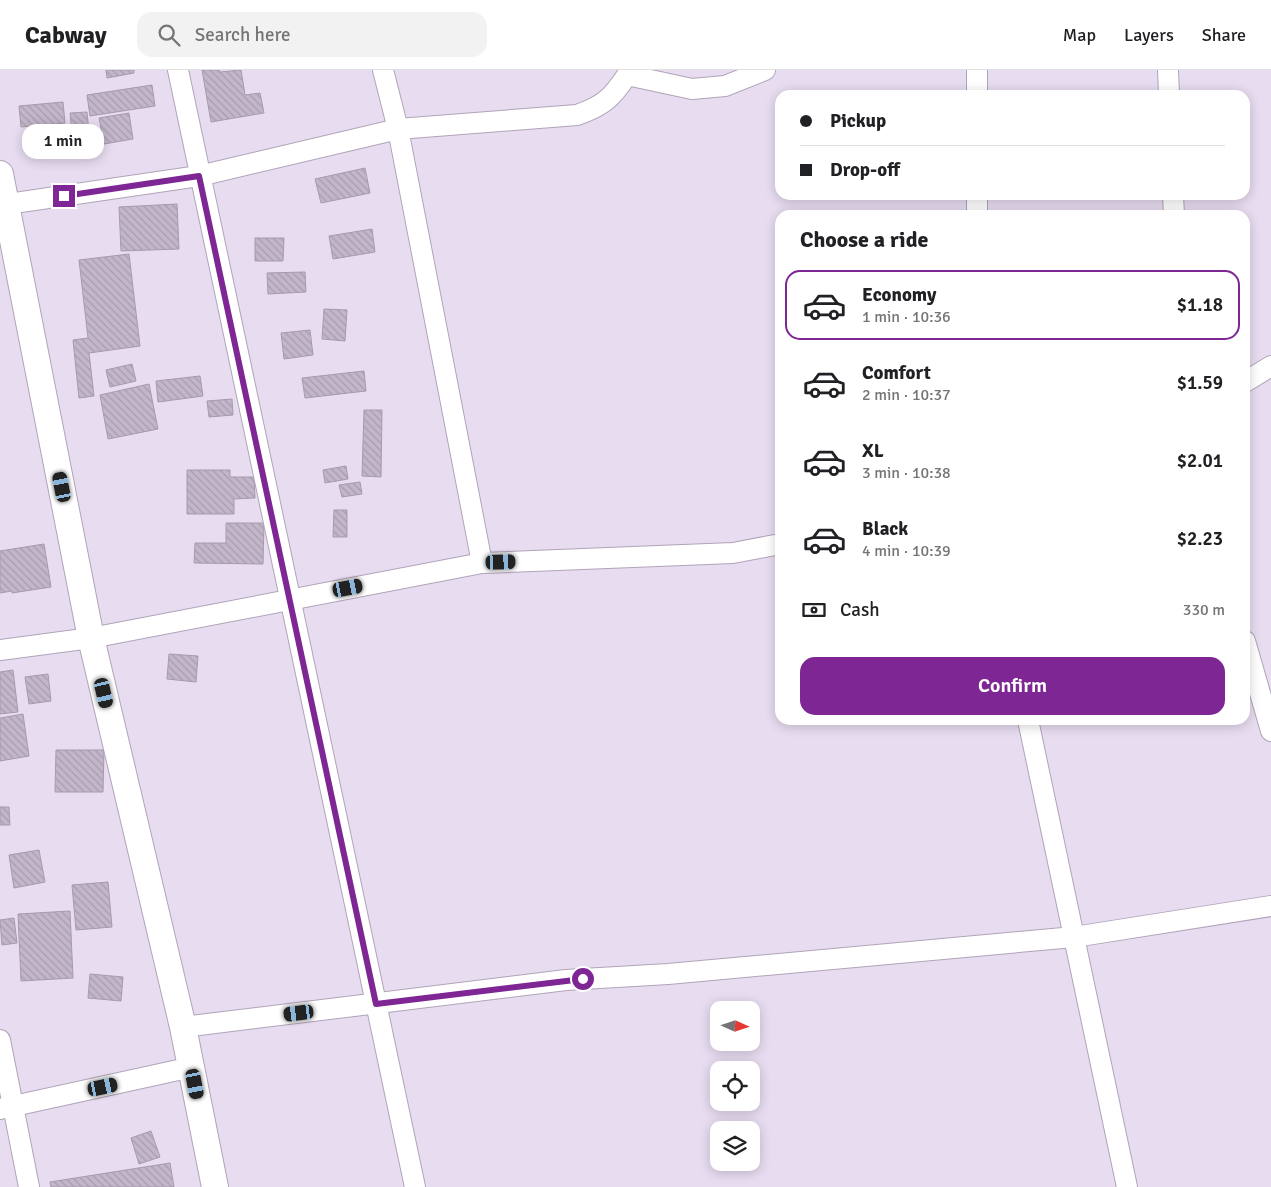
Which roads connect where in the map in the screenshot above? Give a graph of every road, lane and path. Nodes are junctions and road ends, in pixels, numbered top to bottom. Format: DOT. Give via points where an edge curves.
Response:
graph roads {
  1 [pos="178,70"];
  2 [pos="383,70"];
  3 [pos="765,70"];
  4 [pos="977,70"];
  5 [pos="1168,70"];
  6 [pos="626,72"];
  7 [pos="977,90"];
  8 [pos="1169,90"];
  9 [pos="398,129"];
  10 [pos="0,174"];
  11 [pos="199,176"];
  12 [pos="3,205"];
  13 [pos="1271,366"];
  14 [pos="1250,379"];
  15 [pos="775,545"];
  16 [pos="482,563"];
  17 [pos="290,599"];
  18 [pos="91,638"];
  19 [pos="0,650"];
  20 [pos="1250,658"];
  21 [pos="1029,725"];
  22 [pos="1271,731"];
  23 [pos="1271,906"];
  24 [pos="1074,938"];
  25 [pos="376,1004"];
  26 [pos="183,1027"];
  27 [pos="0,1040"];
  28 [pos="192,1068"];
  29 [pos="7,1108"];
  30 [pos="29,1187"];
  31 [pos="215,1187"];
  32 [pos="415,1187"];
  33 [pos="1127,1187"];
  1 -- 11 [label="street"];
  2 -- 9 [label="street"];
  3 -- 6 [label="street" via="725,86 692,90"];
  4 -- 7 [label="street"];
  5 -- 8 [label="street"];
  6 -- 9 [label="street" via="615,94 598,108 577,115"];
  9 -- 11 [label="street"];
  9 -- 16 [label="street"];
  10 -- 12 [label="street"];
  11 -- 12 [label="street"];
  11 -- 17 [label="street"];
  12 -- 18 [label="street"];
  13 -- 14 [label="street"];
  15 -- 16 [label="street" via="733,553"];
  16 -- 17 [label="street"];
  17 -- 18 [label="street"];
  17 -- 25 [label="street"];
  18 -- 19 [label="street"];
  18 -- 26 [label="street"];
  20 -- 22 [label="street"];
  21 -- 24 [label="street"];
  23 -- 24 [label="street"];
  24 -- 25 [label="street" via="566,980"];
  24 -- 33 [label="street"];
  25 -- 26 [label="street"];
  25 -- 32 [label="street"];
  26 -- 28 [label="street"];
  27 -- 29 [label="street"];
  28 -- 29 [label="street"];
  28 -- 31 [label="street"];
  29 -- 30 [label="street"];
}
